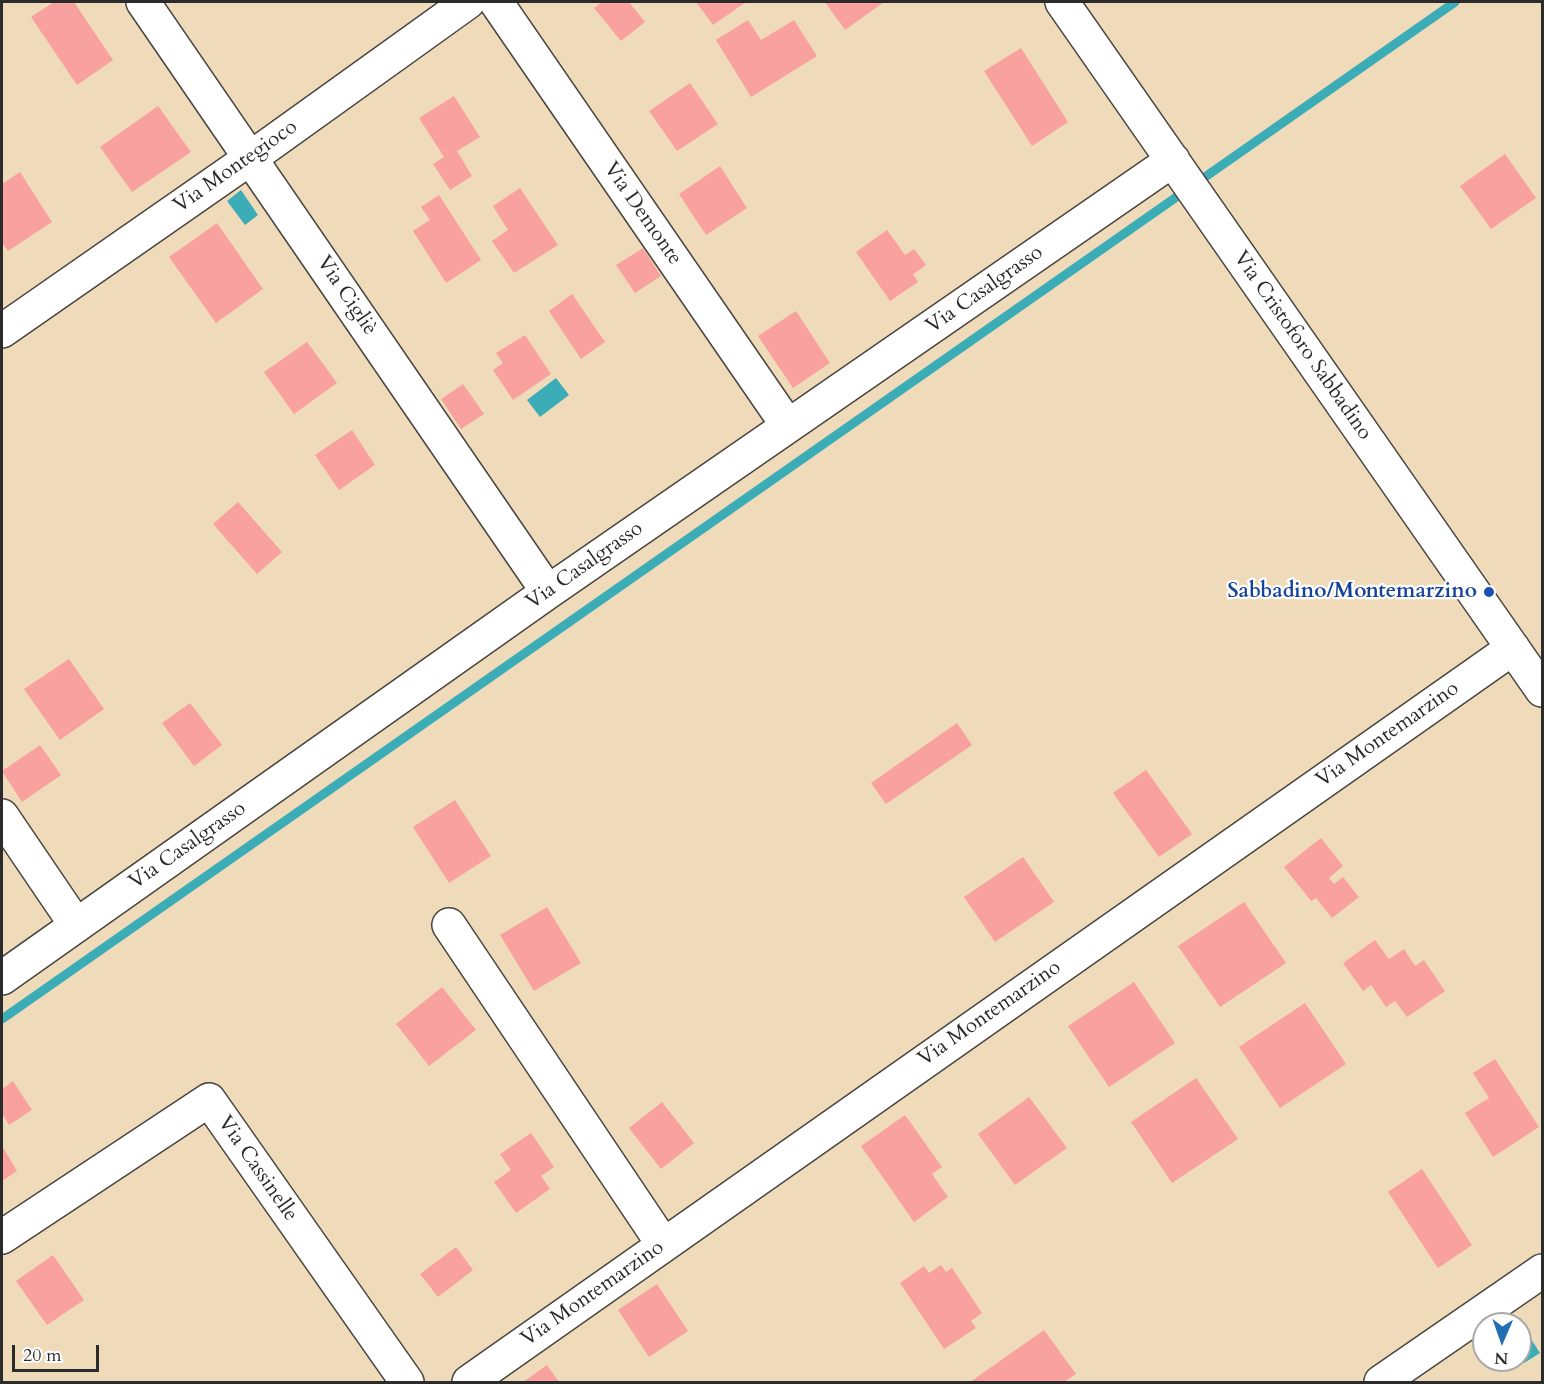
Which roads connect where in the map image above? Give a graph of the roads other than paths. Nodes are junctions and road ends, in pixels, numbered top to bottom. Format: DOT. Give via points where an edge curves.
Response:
graph roads {
  1 [pos="143,2"];
  2 [pos="468,2"];
  3 [pos="496,2"];
  4 [pos="1062,2"];
  5 [pos="252,157"];
  6 [pos="1176,165"];
  7 [pos="2,331"];
  8 [pos="788,426"];
  9 [pos="548,592"];
  10 [pos="1513,648"];
  11 [pos="1542,690"];
  12 [pos="2,816"];
  13 [pos="76,925"];
  14 [pos="449,925"];
  15 [pos="2,978"];
  16 [pos="2,1237"];
  17 [pos="663,1244"];
  18 [pos="1542,1271"];
  19 [pos="407,1383"];
  20 [pos="469,1383"];
  21 [pos="1382,1383"];
  1 -- 5 [label="street, Via Cigliè"];
  2 -- 5 [label="street, Via Montegioco"];
  3 -- 8 [label="street, Via Demonte"];
  4 -- 6 [label="street, Via Cristoforo Sabbadino"];
  5 -- 7 [label="street, Via Montegioco"];
  5 -- 9 [label="street, Via Cigliè"];
  6 -- 8 [label="street, Via Casalgrasso"];
  6 -- 10 [label="street, Via Cristoforo Sabbadino"];
  8 -- 9 [label="street, Via Casalgrasso"];
  9 -- 13 [label="street, Via Casalgrasso"];
  10 -- 11 [label="street, Via Cristoforo Sabbadino"];
  10 -- 17 [label="street, Via Montemarzino"];
  12 -- 13 [label="street"];
  13 -- 15 [label="street, Via Casalgrasso"];
  14 -- 17 [label="street"];
  16 -- 19 [label="street, Via Cassinelle" via="209,1100"];
  17 -- 20 [label="street, Via Montemarzino"];
  18 -- 21 [label="street"];
}
